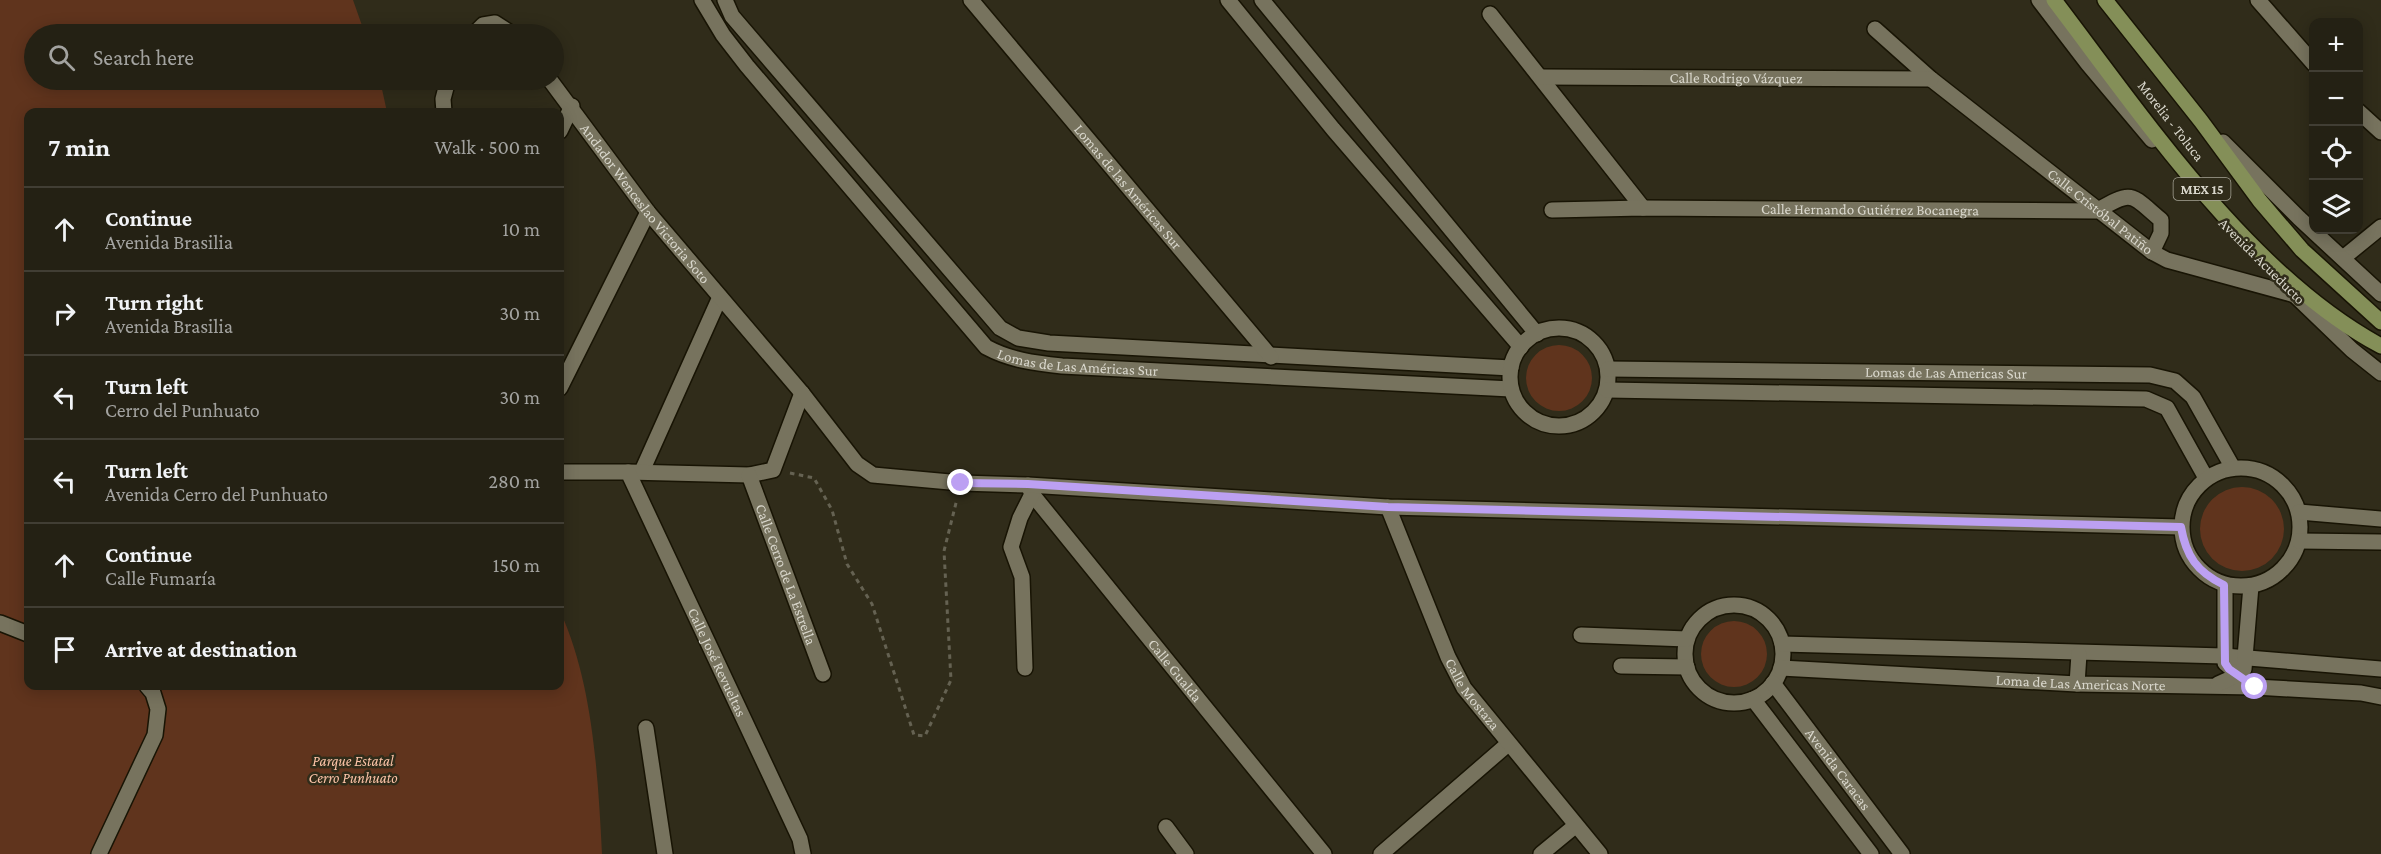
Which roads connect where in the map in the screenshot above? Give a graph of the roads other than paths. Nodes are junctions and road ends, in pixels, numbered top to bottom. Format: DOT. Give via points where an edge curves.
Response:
graph roads {
  1 [pos="702,0"];
  2 [pos="725,0"];
  3 [pos="971,0"];
  4 [pos="1228,0"];
  5 [pos="1262,0"];
  6 [pos="2039,0"];
  7 [pos="2054,0"];
  8 [pos="2105,0"];
  9 [pos="2258,0"];
  10 [pos="1490,14"];
  11 [pos="1875,29"];
  12 [pos="2309,59"];
  13 [pos="1541,77"];
  14 [pos="1931,78"];
  15 [pos="445,90"];
  16 [pos="558,90"];
  17 [pos="572,106"];
  18 [pos="444,108"];
  19 [pos="1353,114"];
  20 [pos="2363,116"];
  21 [pos="2201,121"];
  22 [pos="564,123"];
  23 [pos="1333,129"];
  24 [pos="2381,132"];
  25 [pos="861,165"];
  26 [pos="845,181"];
  27 [pos="1643,208"];
  28 [pos="1552,210"];
  29 [pos="2096,211"];
  30 [pos="648,212"];
  31 [pos="2381,227"];
  32 [pos="2152,252"];
  33 [pos="2343,258"];
  34 [pos="2381,294"];
  35 [pos="2295,295"];
  36 [pos="720,297"];
  37 [pos="2381,322"];
  38 [pos="1537,334"];
  39 [pos="2381,346"];
  40 [pos="1521,347"];
  41 [pos="1268,354"];
  42 [pos="1511,368"];
  43 [pos="1608,369"];
  44 [pos="1876,372"];
  45 [pos="2381,373"];
  46 [pos="1284,377"];
  47 [pos="564,380"];
  48 [pos="1511,389"];
  49 [pos="1607,390"];
  50 [pos="802,393"];
  51 [pos="1877,394"];
  52 [pos="2233,468"];
  53 [pos="635,471"];
  54 [pos="564,472"];
  55 [pos="749,475"];
  56 [pos="2206,478"];
  57 [pos="1030,489"];
  58 [pos="1388,507"];
  59 [pos="2299,512"];
  60 [pos="2381,519"];
  61 [pos="2181,527"];
  62 [pos="2299,541"];
  63 [pos="2381,542"];
  64 [pos="2224,585"];
  65 [pos="2252,586"];
  66 [pos="0,623"];
  67 [pos="24,632"];
  68 [pos="1581,635"];
  69 [pos="1687,639"];
  70 [pos="1782,644"];
  71 [pos="2079,654"];
  72 [pos="2224,656"];
  73 [pos="2247,657"];
  74 [pos="1621,666"];
  75 [pos="1687,667"];
  76 [pos="1024,668"];
  77 [pos="1781,668"];
  78 [pos="2381,669"];
  79 [pos="823,674"];
  80 [pos="2238,675"];
  81 [pos="1773,683"];
  82 [pos="2077,684"];
  83 [pos="2206,687"];
  84 [pos="2255,687"];
  85 [pos="150,690"];
  86 [pos="2381,697"];
  87 [pos="1753,699"];
  88 [pos="646,728"];
  89 [pos="1508,744"];
  90 [pos="1575,826"];
  91 [pos="1166,828"];
  92 [pos="99,854"];
  93 [pos="665,854"];
  94 [pos="803,854"];
  95 [pos="1186,854"];
  96 [pos="1324,854"];
  97 [pos="1381,854"];
  98 [pos="1541,854"];
  99 [pos="1600,854"];
  100 [pos="1871,854"];
  101 [pos="1902,854"];
  1 -- 26 [label="street, Lomas de Las Américas Sur" via="747,66"];
  2 -- 25 [label="street, Lomas de Las Américas Sur" via="732,16"];
  3 -- 41 [label="street, Lomas de las Américas Sur"];
  4 -- 23 [label="street"];
  5 -- 19 [label="street"];
  6 -- 35 [label="street, Avenida Acueducto" via="2195,191"];
  7 -- 39 [label="main road, Morelia - Toluca / MEX 15" via="2221,213 2314,303"];
  8 -- 21 [label="main road, Morelia - Toluca / MEX 15"];
  9 -- 12 [label="street"];
  10 -- 13 [label="street"];
  11 -- 14 [label="street, Calle Cristóbal Patiño"];
  13 -- 14 [label="street, Calle Rodrigo Vázquez"];
  13 -- 27 [label="street"];
  14 -- 29 [label="street, Calle Cristóbal Patiño"];
  15 -- 18 [label="street"];
  16 -- 17 [label="street, Andador Wenceslao Victoria Soto"];
  17 -- 22 [label="street"];
  17 -- 30 [label="street, Andador Wenceslao Victoria Soto"];
  19 -- 23 [label="street"];
  19 -- 38 [label="street"];
  20 -- 24 [label="street"];
  21 -- 33 [label="street"];
  21 -- 37 [label="main road, Morelia - Toluca / MEX 15" via="2302,250"];
  23 -- 40 [label="street"];
  25 -- 26 [label="street"];
  25 -- 41 [label="street, Lomas de Las Américas Sur" via="1000,328 1018,338 1049,343"];
  26 -- 46 [label="street, Lomas de Las Américas Sur" via="986,347 1003,356 1062,366"];
  27 -- 28 [label="street, Calle Hernando Gutiérrez Bocanegra"];
  27 -- 29 [label="street, Calle Hernando Gutiérrez Bocanegra"];
  29 -- 32 [label="street, Calle Cristóbal Patiño"];
  29 -- 32 [label="street" via="2124,196 2133,196 2161,220 2161,233"];
  30 -- 36 [label="street, Andador Wenceslao Victoria Soto"];
  30 -- 47 [label="street"];
  31 -- 33 [label="street"];
  32 -- 35 [label="street, Calle Cristóbal Patiño" via="2178,263"];
  33 -- 34 [label="street"];
  35 -- 45 [label="street, Avenida Acueducto"];
  36 -- 50 [label="street, Andador Wenceslao Victoria Soto"];
  36 -- 53 [label="street, Andador Wenceslao Victoria Soto"];
  38 -- 40 [label="street"];
  38 -- 43 [label="street" via="1559,329 1581,333 1603,354"];
  40 -- 42 [label="street"];
  41 -- 42 [label="street, Lomas de Las Américas Sur"];
  41 -- 46 [label="street, Lomas de las Américas Sur"];
  42 -- 48 [label="street"];
  43 -- 44 [label="street, Lomas de Las Americas Sur"];
  43 -- 49 [label="street"];
  44 -- 51 [label="street"];
  44 -- 52 [label="street, Lomas de Las Americas Sur" via="2150,375 2175,381 2193,397"];
  46 -- 48 [label="street, Lomas de Las Américas Sur"];
  48 -- 49 [label="street" via="1526,414 1552,426 1580,422 1602,403"];
  49 -- 51 [label="street, Lomas de Las Americas Sur"];
  50 -- 55 [label="street" via="773,470"];
  50 -- 57 [label="street, Andador Wenceslao Victoria Soto" via="857,464 873,475"];
  51 -- 56 [label="street, Lomas de Las Americas Sur" via="2145,399 2167,408"];
  52 -- 56 [label="street"];
  52 -- 59 [label="street" via="2250,468 2274,478 2292,496"];
  53 -- 54 [label="street"];
  53 -- 55 [label="street"];
  53 -- 94 [label="street, Calle José Revueltas"];
  55 -- 79 [label="street, Calle Cerro de La Estrella"];
  56 -- 61 [label="street" via="2184,508"];
  57 -- 58 [label="street"];
  57 -- 76 [label="street" via="1011,547 1022,577"];
  57 -- 96 [label="street, Calle Gualda"];
  58 -- 61 [label="street"];
  58 -- 89 [label="street, Calle Mostaza" via="1448,657 1464,688"];
  59 -- 60 [label="street"];
  59 -- 62 [label="street"];
  61 -- 64 [label="street" via="2184,546 2193,563"];
  62 -- 63 [label="street"];
  62 -- 65 [label="street" via="2282,571"];
  64 -- 65 [label="street"];
  64 -- 72 [label="street"];
  65 -- 73 [label="street"];
  66 -- 67 [label="street"];
  68 -- 69 [label="street"];
  69 -- 70 [label="street" via="1706,614 1737,605 1766,617 1777,629"];
  69 -- 75 [label="street"];
  70 -- 71 [label="street, Loma de Las Americas Norte"];
  70 -- 77 [label="street"];
  71 -- 72 [label="street, Loma de Las Americas Norte"];
  71 -- 82 [label="street"];
  72 -- 73 [label="street, Loma de Las Americas Norte"];
  72 -- 80 [label="street" via="2229,669"];
  73 -- 78 [label="street, Loma de Las Americas Norte"];
  73 -- 80 [label="street"];
  74 -- 75 [label="street"];
  75 -- 87 [label="street" via="1697,685 1713,698 1726,702"];
  77 -- 81 [label="street"];
  77 -- 82 [label="street, Loma de Las Americas Norte"];
  80 -- 83 [label="street"];
  80 -- 84 [label="street"];
  81 -- 87 [label="street"];
  81 -- 101 [label="street, Avenida Caracas"];
  82 -- 83 [label="street, Loma de Las Americas Norte"];
  83 -- 84 [label="street, Loma de Las Americas Norte"];
  84 -- 86 [label="street, Loma de Las Americas Norte"];
  85 -- 92 [label="street" via="158,709 155,735"];
  87 -- 100 [label="street, Avenida Caracas"];
  88 -- 93 [label="street"];
  89 -- 90 [label="street, Calle Mostaza"];
  89 -- 97 [label="street"];
  90 -- 98 [label="street"];
  90 -- 99 [label="street, Calle Mostaza"];
  91 -- 95 [label="street"];
}
